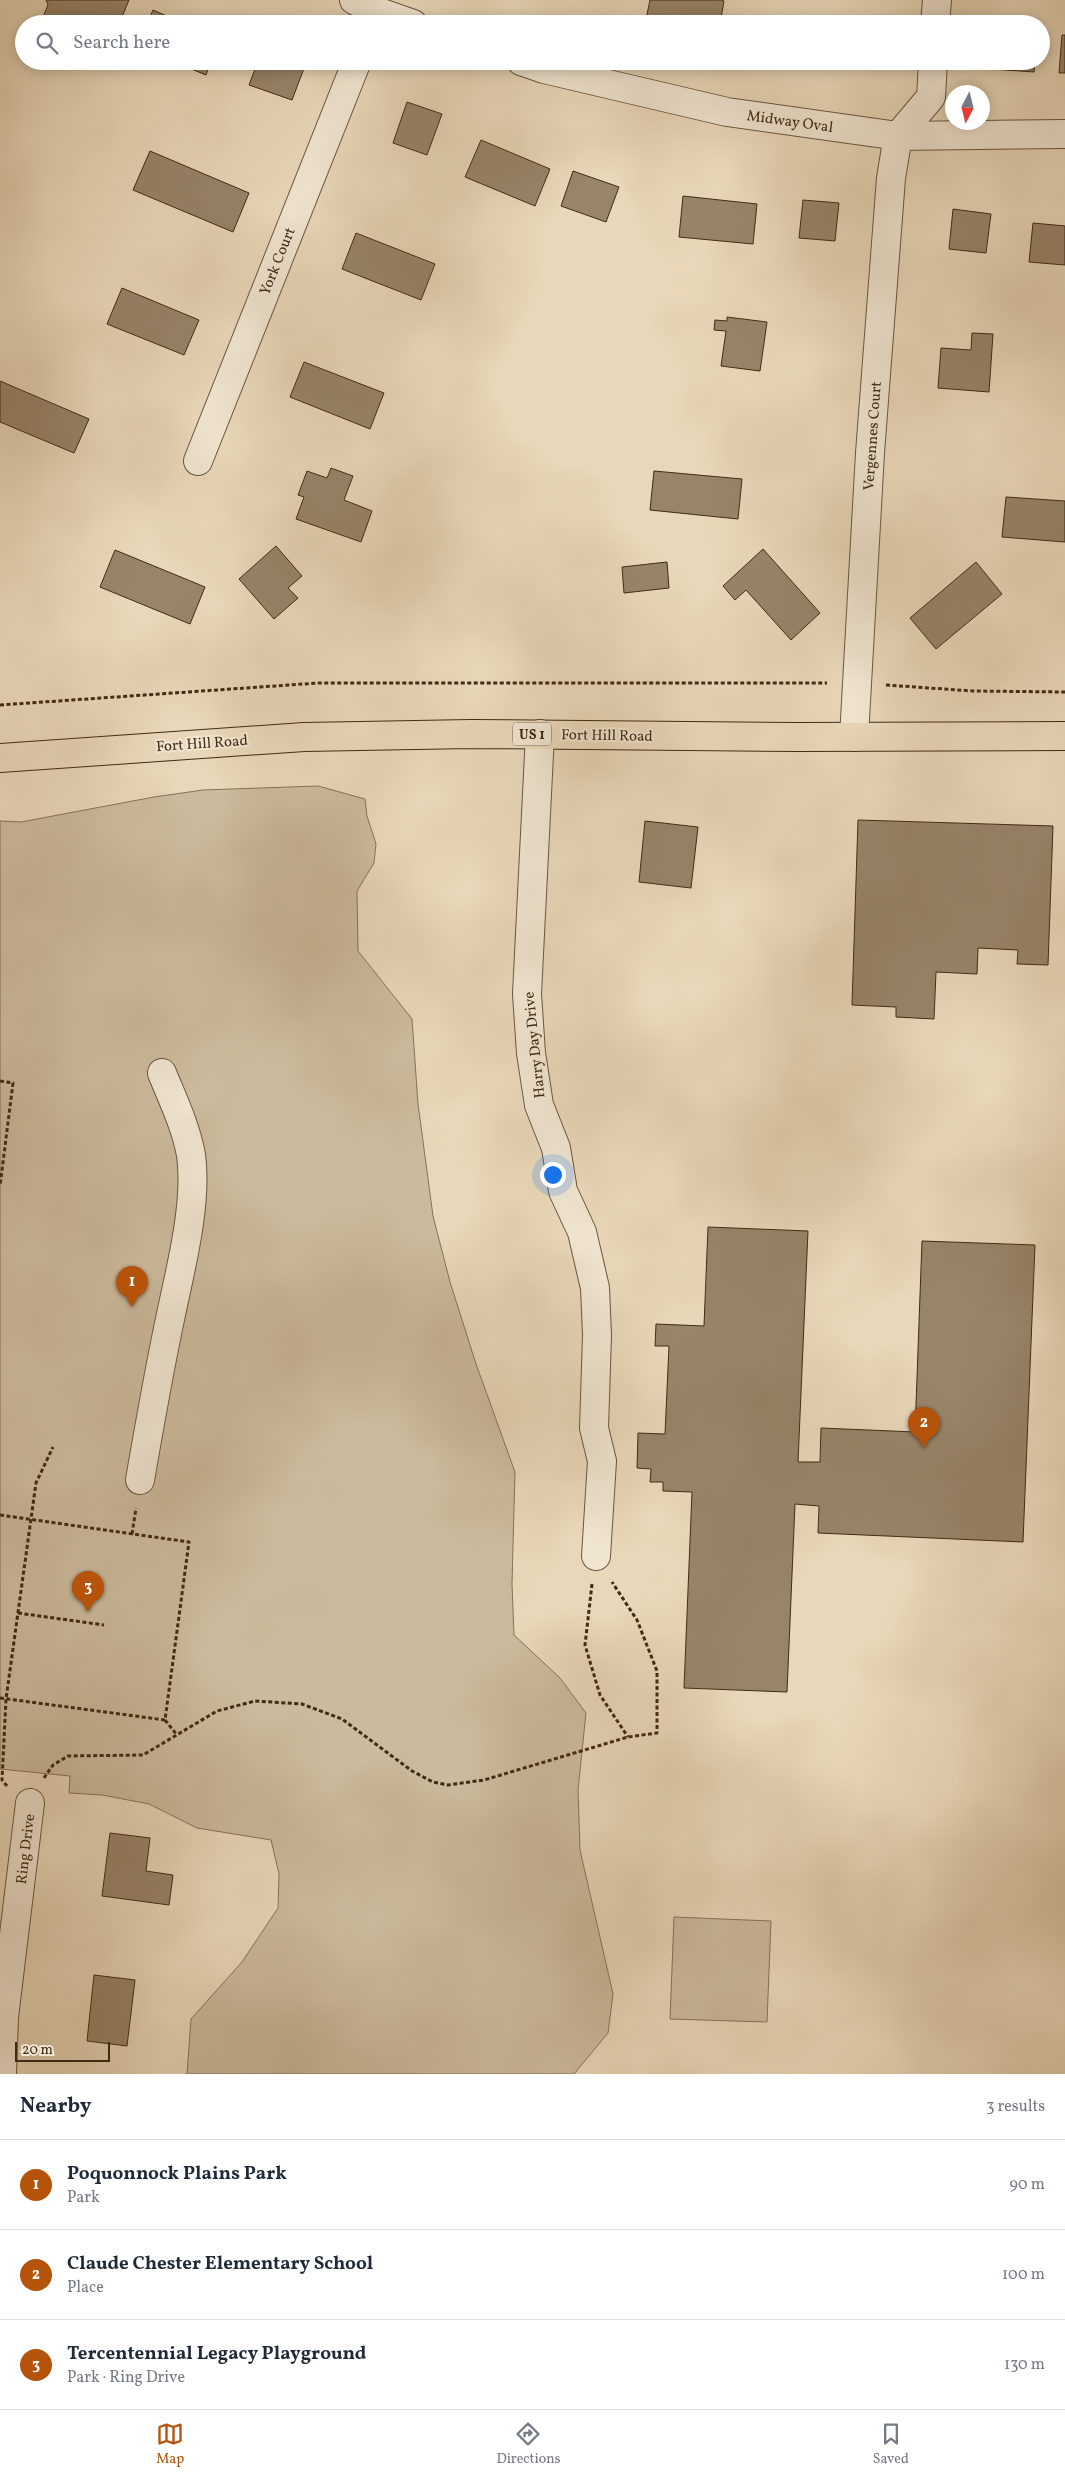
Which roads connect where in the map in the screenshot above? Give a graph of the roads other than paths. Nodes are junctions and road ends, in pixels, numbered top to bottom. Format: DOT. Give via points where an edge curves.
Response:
graph roads {
  1 [pos="937,0"];
  2 [pos="936,15"];
  3 [pos="353,70"];
  4 [pos="548,70"];
  5 [pos="933,70"];
  6 [pos="1065,134"];
  7 [pos="898,136"];
  8 [pos="198,461"];
  9 [pos="540,734"];
  10 [pos="1065,736"];
  11 [pos="854,737"];
  12 [pos="0,758"];
  13 [pos="162,1073"];
  14 [pos="140,1480"];
  15 [pos="596,1556"];
  16 [pos="30,1803"];
  17 [pos="2,2017"];
  18 [pos="2,2074"];
  1 -- 2 [label="street"];
  3 -- 8 [label="street, York Court"];
  4 -- 7 [label="street, Midway Oval" via="727,112"];
  5 -- 7 [label="street" via="931,98"];
  6 -- 7 [label="street, Midway Oval"];
  7 -- 11 [label="street, Vergennes Court" via="891,178 871,443"];
  9 -- 11 [label="main road, Fort Hill Road / US 1"];
  9 -- 12 [label="main road, Fort Hill Road / US 1" via="304,737"];
  9 -- 15 [label="street, Harry Day Drive" via="529,941 531,1053 539,1105 556,1148 563,1190 582,1232 595,1288 594,1428 602,1462"];
  10 -- 11 [label="main road, Fort Hill Road / US 1"];
  13 -- 14 [label="street" via="186,1135 191,1156 192,1189 184,1252"];
  16 -- 17 [label="street, Ring Drive"];
  17 -- 18 [label="street, Ring Drive"];
}
